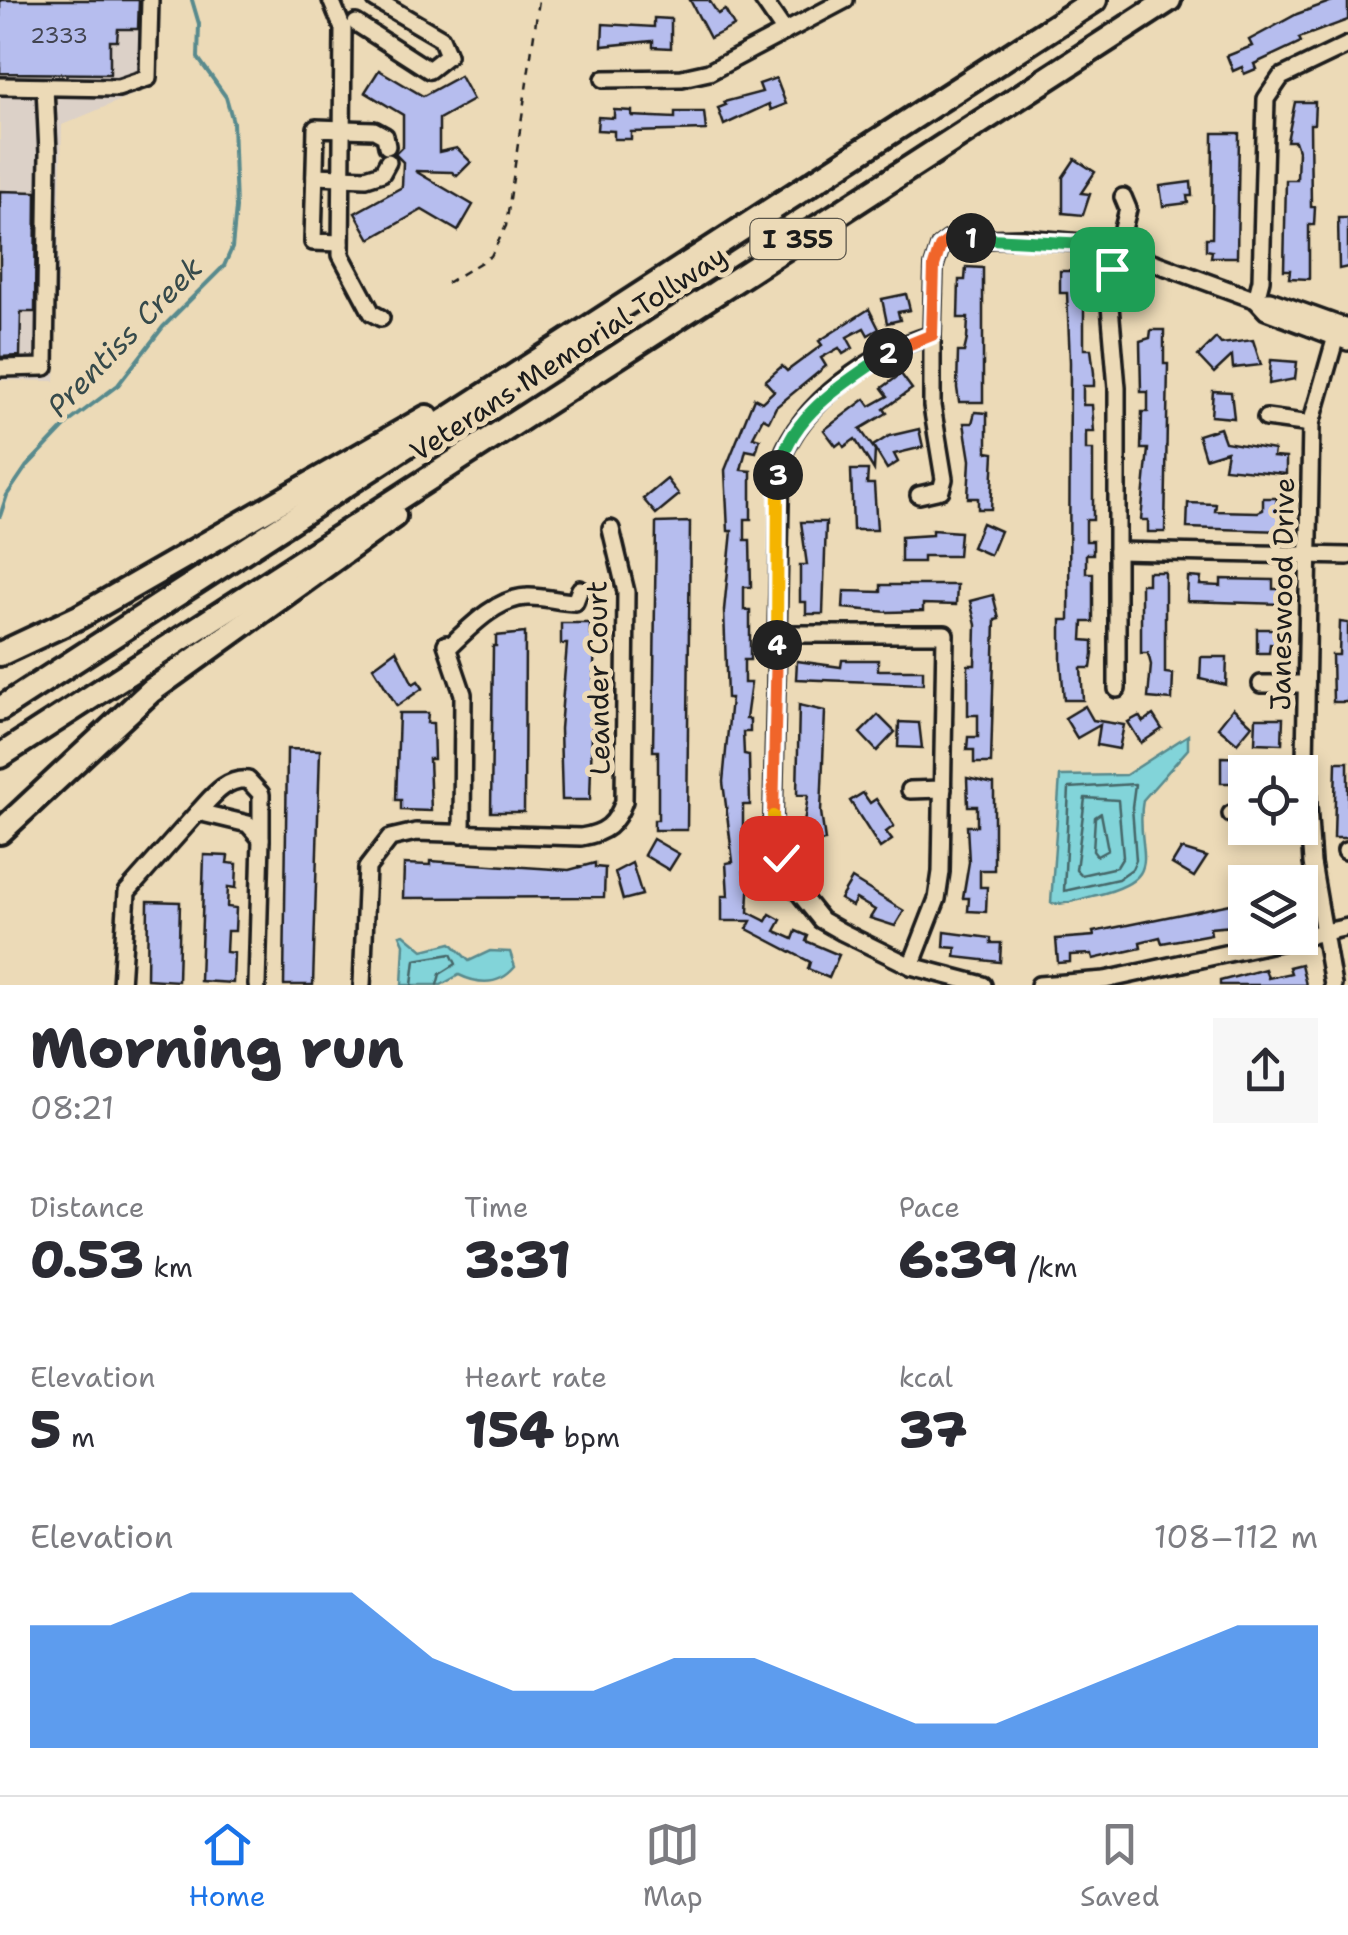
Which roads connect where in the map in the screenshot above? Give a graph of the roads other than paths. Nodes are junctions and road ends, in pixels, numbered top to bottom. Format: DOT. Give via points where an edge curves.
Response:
graph roads {
  1 [pos="150,0"];
  2 [pos="374,0"];
  3 [pos="763,0"];
  4 [pos="845,0"];
  5 [pos="1095,0"];
  6 [pos="1169,0"];
  7 [pos="335,6"];
  8 [pos="350,26"];
  9 [pos="785,32"];
  10 [pos="1348,45"];
  11 [pos="604,79"];
  12 [pos="0,86"];
  13 [pos="44,87"];
  14 [pos="342,129"];
  15 [pos="315,176"];
  16 [pos="342,176"];
  17 [pos="1124,197"];
  18 [pos="341,244"];
  19 [pos="1118,248"];
  20 [pos="1256,300"];
  21 [pos="381,318"];
  22 [pos="1342,333"];
  23 [pos="932,335"];
  24 [pos="0,368"];
  25 [pos="512,378"];
  26 [pos="1266,418"];
  27 [pos="1311,424"];
  28 [pos="417,487"];
  29 [pos="919,495"];
  30 [pos="611,529"];
  31 [pos="1117,551"];
  32 [pos="1308,555"];
  33 [pos="1348,556"];
  34 [pos="580,589"];
  35 [pos="777,634"];
  36 [pos="0,654"];
  37 [pos="1261,684"];
  38 [pos="1306,684"];
  39 [pos="1116,689"];
  40 [pos="0,709"];
  41 [pos="1305,755"];
  42 [pos="0,756"];
  43 [pos="943,789"];
  44 [pos="910,790"];
  45 [pos="198,812"];
  46 [pos="0,832"];
  47 [pos="462,834"];
  48 [pos="261,840"];
  49 [pos="1308,845"];
  50 [pos="1348,927"];
  51 [pos="1321,933"];
  52 [pos="910,966"];
  53 [pos="1106,982"];
  54 [pos="121,985"];
  55 [pos="258,985"];
  56 [pos="362,985"];
  57 [pos="984,985"];
  58 [pos="1039,985"];
  59 [pos="1333,985"];
  1 -- 13 [label="street" via="148,78 118,88"];
  2 -- 8 [label="street"];
  2 -- 8 [label="street" via="441,38 448,55 429,70"];
  3 -- 9 [label="street"];
  4 -- 9 [label="street"];
  5 -- 25 [label="highway, Veterans Memorial Tollway / I 355"];
  6 -- 28 [label="highway, Veterans Memorial Tollway / I 355"];
  7 -- 8 [label="street"];
  8 -- 14 [label="street"];
  9 -- 11 [label="street" via="700,76"];
  10 -- 20 [label="street" via="1281,77 1266,99"];
  12 -- 13 [label="street"];
  13 -- 24 [label="street" via="46,367"];
  14 -- 15 [label="street" via="316,128"];
  14 -- 16 [label="street"];
  14 -- 16 [label="street" via="385,136 387,154 382,174"];
  15 -- 16 [label="street"];
  15 -- 18 [label="street" via="313,242"];
  16 -- 18 [label="street"];
  17 -- 19 [label="street" via="1128,209"];
  18 -- 21 [label="street" via="343,262"];
  19 -- 20 [label="street"];
  19 -- 23 [label="street" via="956,238 940,247 934,266"];
  19 -- 31 [label="street" via="1110,306"];
  20 -- 22 [label="street" via="1266,311"];
  22 -- 27 [label="street, Janeswood Drive"];
  23 -- 29 [label="street" via="932,406 944,480 941,490"];
  23 -- 35 [label="street" via="890,352 821,402 793,432 778,474"];
  25 -- 36 [label="highway" via="460,399 79,617"];
  25 -- 40 [label="highway, Veterans Memorial Tollway / I 355"];
  26 -- 27 [label="street"];
  27 -- 32 [label="street, Janeswood Drive"];
  28 -- 42 [label="highway, Veterans Memorial Tollway / I 355"];
  28 -- 46 [label="highway" via="386,526 151,690"];
  30 -- 47 [label="street, Leander Court" via="626,592 624,801 613,825 581,838"];
  31 -- 32 [label="street"];
  31 -- 39 [label="street"];
  32 -- 33 [label="street"];
  32 -- 38 [label="street, Janeswood Drive"];
  34 -- 47 [label="street" via="575,602 523,596 510,601 447,646 463,694"];
  35 -- 43 [label="street" via="945,634"];
  35 -- 52 [label="street" via="773,819 788,879 821,920"];
  37 -- 38 [label="street"];
  38 -- 41 [label="street, Janeswood Drive"];
  43 -- 44 [label="street"];
  43 -- 52 [label="street" via="939,885"];
  45 -- 48 [label="street" via="248,824"];
  45 -- 48 [label="street" via="220,788 248,780 261,794"];
  45 -- 54 [label="street" via="127,892"];
  47 -- 56 [label="street" via="402,834 372,858 365,883"];
  48 -- 55 [label="street"];
  49 -- 51 [label="street, Janeswood Drive"];
  50 -- 51 [label="street"];
  51 -- 53 [label="street"];
  51 -- 59 [label="street, Janeswood Drive"];
  52 -- 57 [label="street"];
  53 -- 58 [label="street"];
}
